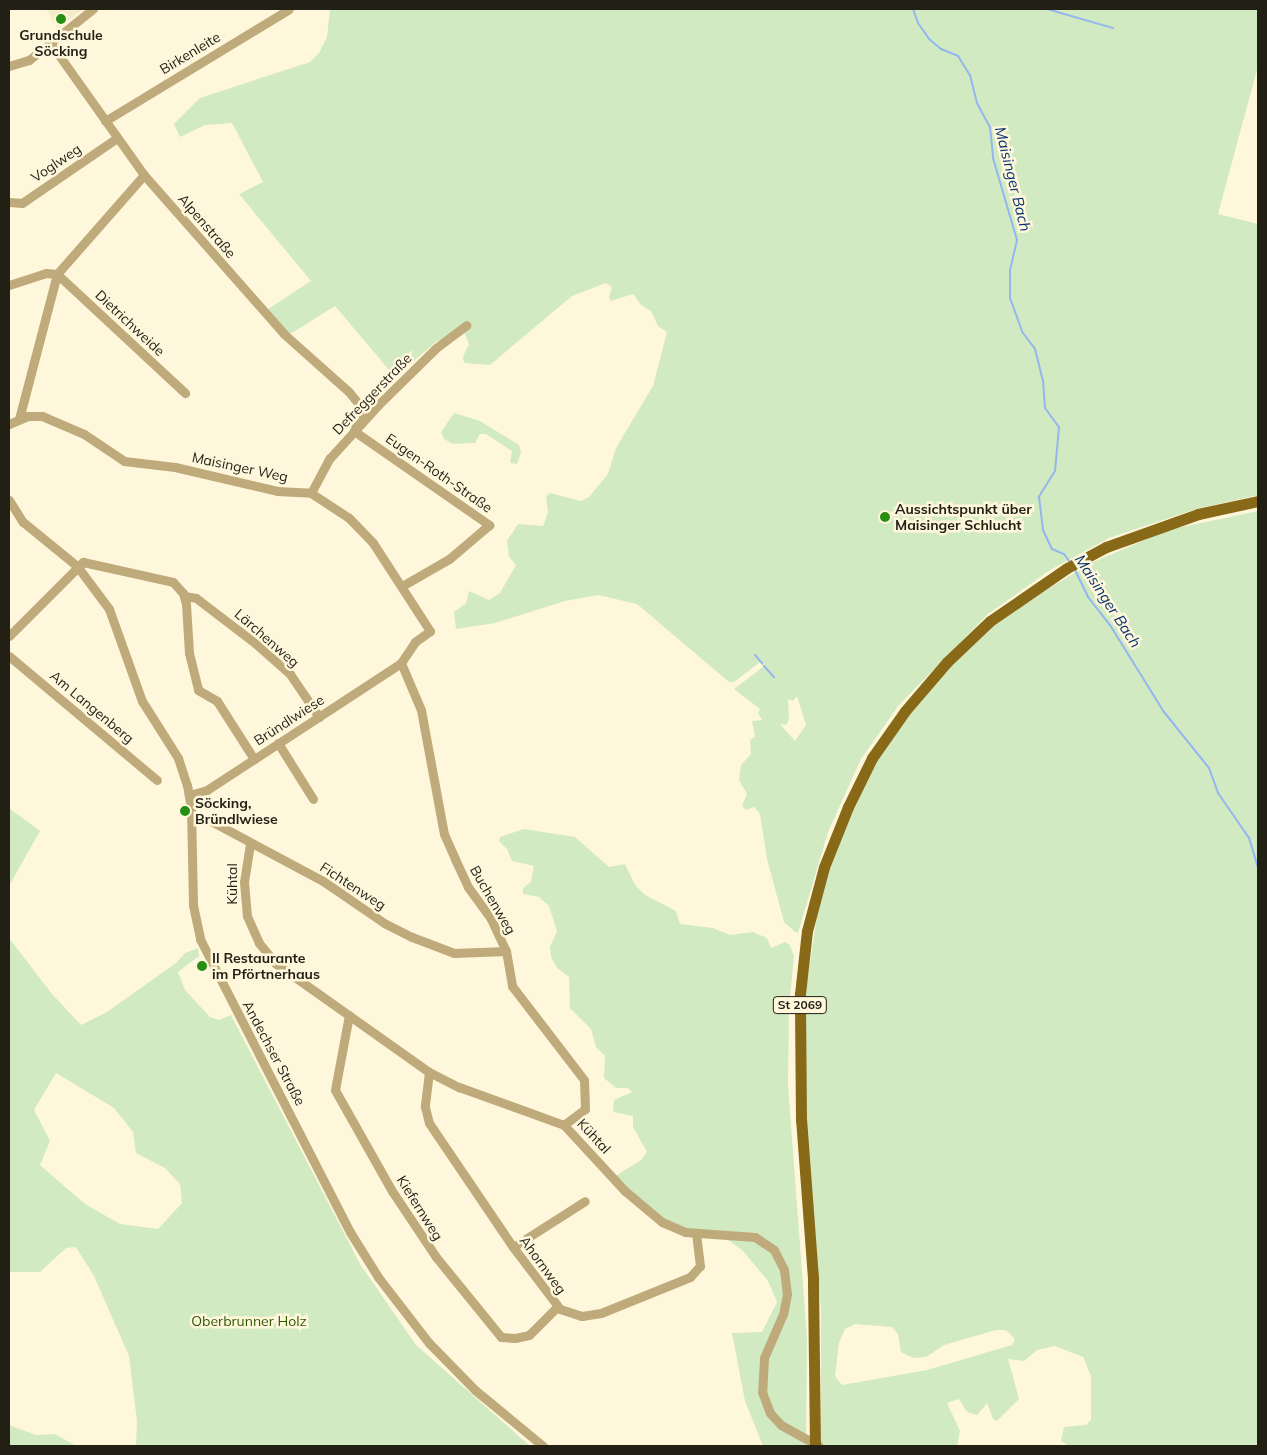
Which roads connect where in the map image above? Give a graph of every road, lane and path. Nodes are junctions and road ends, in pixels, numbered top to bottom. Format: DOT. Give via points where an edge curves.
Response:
graph roads {
  1 [pos="92,9"];
  2 [pos="289,9"];
  3 [pos="51,44"];
  4 [pos="9,66"];
  5 [pos="106,121"];
  6 [pos="117,138"];
  7 [pos="144,175"];
  8 [pos="9,202"];
  9 [pos="57,274"];
  10 [pos="9,285"];
  11 [pos="466,325"];
  12 [pos="184,392"];
  13 [pos="19,419"];
  14 [pos="9,424"];
  15 [pos="354,431"];
  16 [pos="311,493"];
  17 [pos="1258,501"];
  18 [pos="9,502"];
  19 [pos="77,566"];
  20 [pos="402,586"];
  21 [pos="184,596"];
  22 [pos="9,636"];
  23 [pos="9,656"];
  24 [pos="402,663"];
  25 [pos="319,717"];
  26 [pos="278,743"];
  27 [pos="254,758"];
  28 [pos="157,780"];
  29 [pos="189,795"];
  30 [pos="313,799"];
  31 [pos="192,816"];
  32 [pos="250,844"];
  33 [pos="506,951"];
  34 [pos="349,1015"];
  35 [pos="429,1072"];
  36 [pos="564,1125"];
  37 [pos="585,1201"];
  38 [pos="696,1233"];
  39 [pos="513,1247"];
  40 [pos="556,1306"];
  41 [pos="543,1446"];
  42 [pos="814,1446"];
  43 [pos="819,1446"];
  1 -- 3 [label="street"];
  2 -- 5 [label="street, Birkenleite"];
  3 -- 4 [label="street" via="29,60"];
  3 -- 5 [label="street, Alpenstraße"];
  5 -- 6 [label="street, Alpenstraße"];
  6 -- 7 [label="street, Alpenstraße"];
  6 -- 8 [label="street, Voglweg" via="22,203"];
  7 -- 9 [label="street"];
  7 -- 15 [label="street, Alpenstraße" via="284,334 349,392 362,408"];
  9 -- 10 [label="street" via="46,273"];
  9 -- 12 [label="street, Dietrichweide"];
  9 -- 13 [label="street"];
  11 -- 15 [label="street, Defreggerstraße" via="436,348"];
  13 -- 14 [label="street, Maisinger Weg"];
  13 -- 16 [label="street, Maisinger Weg" via="42,416 55,419 124,461 175,467 277,491"];
  15 -- 16 [label="street, Defreggerstraße" via="330,458"];
  15 -- 20 [label="street, Eugen-Roth-Straße" via="489,525 449,559"];
  16 -- 20 [label="street" via="355,524 373,543"];
  17 -- 42 [label="main road, St 2069" via="1198,514 1140,533 1089,556 1030,591 990,621 905,710 872,758 848,807 824,867 806,931 800,994 799,1061 813,1278"];
  18 -- 19 [label="street, Andechser Straße" via="23,522"];
  19 -- 21 [label="street, Lärchenweg" via="87,561 166,579 178,586"];
  19 -- 22 [label="street"];
  19 -- 29 [label="street, Andechser Straße" via="109,609 142,701 178,758"];
  20 -- 24 [label="street" via="430,631 415,642"];
  21 -- 25 [label="street, Lärchenweg" via="196,598 270,656 290,674"];
  21 -- 27 [label="street" via="189,653 198,690 218,702"];
  23 -- 28 [label="street, Am Langenberg"];
  24 -- 25 [label="street, Bründlwiese"];
  24 -- 33 [label="street, Buchenweg" via="421,710 444,834 468,888 491,919"];
  25 -- 26 [label="street, Bründlwiese"];
  26 -- 27 [label="street, Bründlwiese"];
  26 -- 30 [label="street"];
  27 -- 29 [label="street, Bründlwiese" via="207,790"];
  29 -- 31 [label="street, Andechser Straße"];
  31 -- 32 [label="street, Fichtenweg" via="211,821"];
  31 -- 41 [label="street, Andechser Straße" via="193,905 200,939 350,1232 384,1286 429,1343 475,1390"];
  32 -- 33 [label="street, Fichtenweg" via="323,881 384,923 412,937 454,953"];
  32 -- 34 [label="street, Kühtal" via="243,895 251,930 276,963"];
  33 -- 36 [label="street, Buchenweg" via="512,986 584,1080 585,1109"];
  34 -- 35 [label="street, Kühtal"];
  34 -- 40 [label="street, Kiefernweg" via="335,1090 392,1191 436,1257 501,1337 515,1338 532,1333"];
  35 -- 36 [label="street, Kühtal" via="458,1087"];
  35 -- 39 [label="street, Ahornweg" via="424,1107 428,1119"];
  36 -- 38 [label="street, Kühtal" via="649,1214 685,1232"];
  37 -- 39 [label="street"];
  38 -- 40 [label="street, Ahornweg" via="700,1266 687,1279 601,1313 582,1316"];
  38 -- 43 [label="street, Kühtal" via="755,1237 780,1258 787,1294 783,1314 764,1358 761,1388 770,1413 795,1435"];
  39 -- 40 [label="street, Ahornweg"];
}
